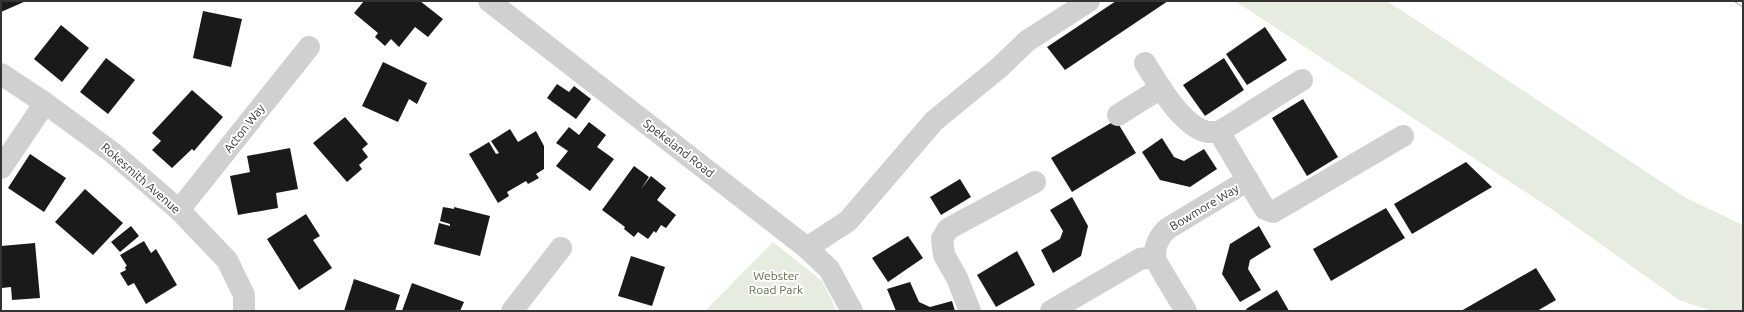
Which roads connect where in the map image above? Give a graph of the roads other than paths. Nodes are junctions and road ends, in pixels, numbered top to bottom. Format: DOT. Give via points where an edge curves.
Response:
graph roads {
  1 [pos="489,1"];
  2 [pos="1089,1"];
  3 [pos="308,47"];
  4 [pos="1145,63"];
  5 [pos="1,74"];
  6 [pos="1302,80"];
  7 [pos="1161,88"];
  8 [pos="45,102"];
  9 [pos="1118,114"];
  10 [pos="1219,132"];
  11 [pos="1403,136"];
  12 [pos="1,168"];
  13 [pos="1248,180"];
  14 [pos="1035,182"];
  15 [pos="179,210"];
  16 [pos="561,248"];
  17 [pos="807,248"];
  18 [pos="1155,257"];
  19 [pos="244,311"];
  20 [pos="512,311"];
  21 [pos="852,311"];
  22 [pos="970,311"];
  23 [pos="1051,311"];
  24 [pos="1186,311"];
  1 -- 17 [label="street, Spekeland Road"];
  2 -- 17 [label="street" via="1027,42 934,121 848,221"];
  3 -- 15 [label="street, Acton Way"];
  4 -- 7 [label="street"];
  5 -- 8 [label="street, Rokesmith Avenue"];
  6 -- 10 [label="street"];
  7 -- 9 [label="street"];
  7 -- 10 [label="street" via="1174,107 1189,122 1206,132"];
  8 -- 12 [label="street"];
  8 -- 15 [label="street, Rokesmith Avenue" via="113,153"];
  10 -- 13 [label="street, Bowmore Way"];
  11 -- 13 [label="street, Bowmore Way" via="1273,212 1265,209"];
  13 -- 18 [label="street, Bowmore Way" via="1167,229 1157,243"];
  14 -- 22 [label="street" via="948,229 942,239 944,255 957,278"];
  15 -- 19 [label="street, Rokesmith Avenue" via="227,260 244,294"];
  16 -- 20 [label="street"];
  17 -- 21 [label="street, Spekeland Road" via="829,269"];
  18 -- 23 [label="street" via="1140,259"];
  18 -- 24 [label="street"];
}
